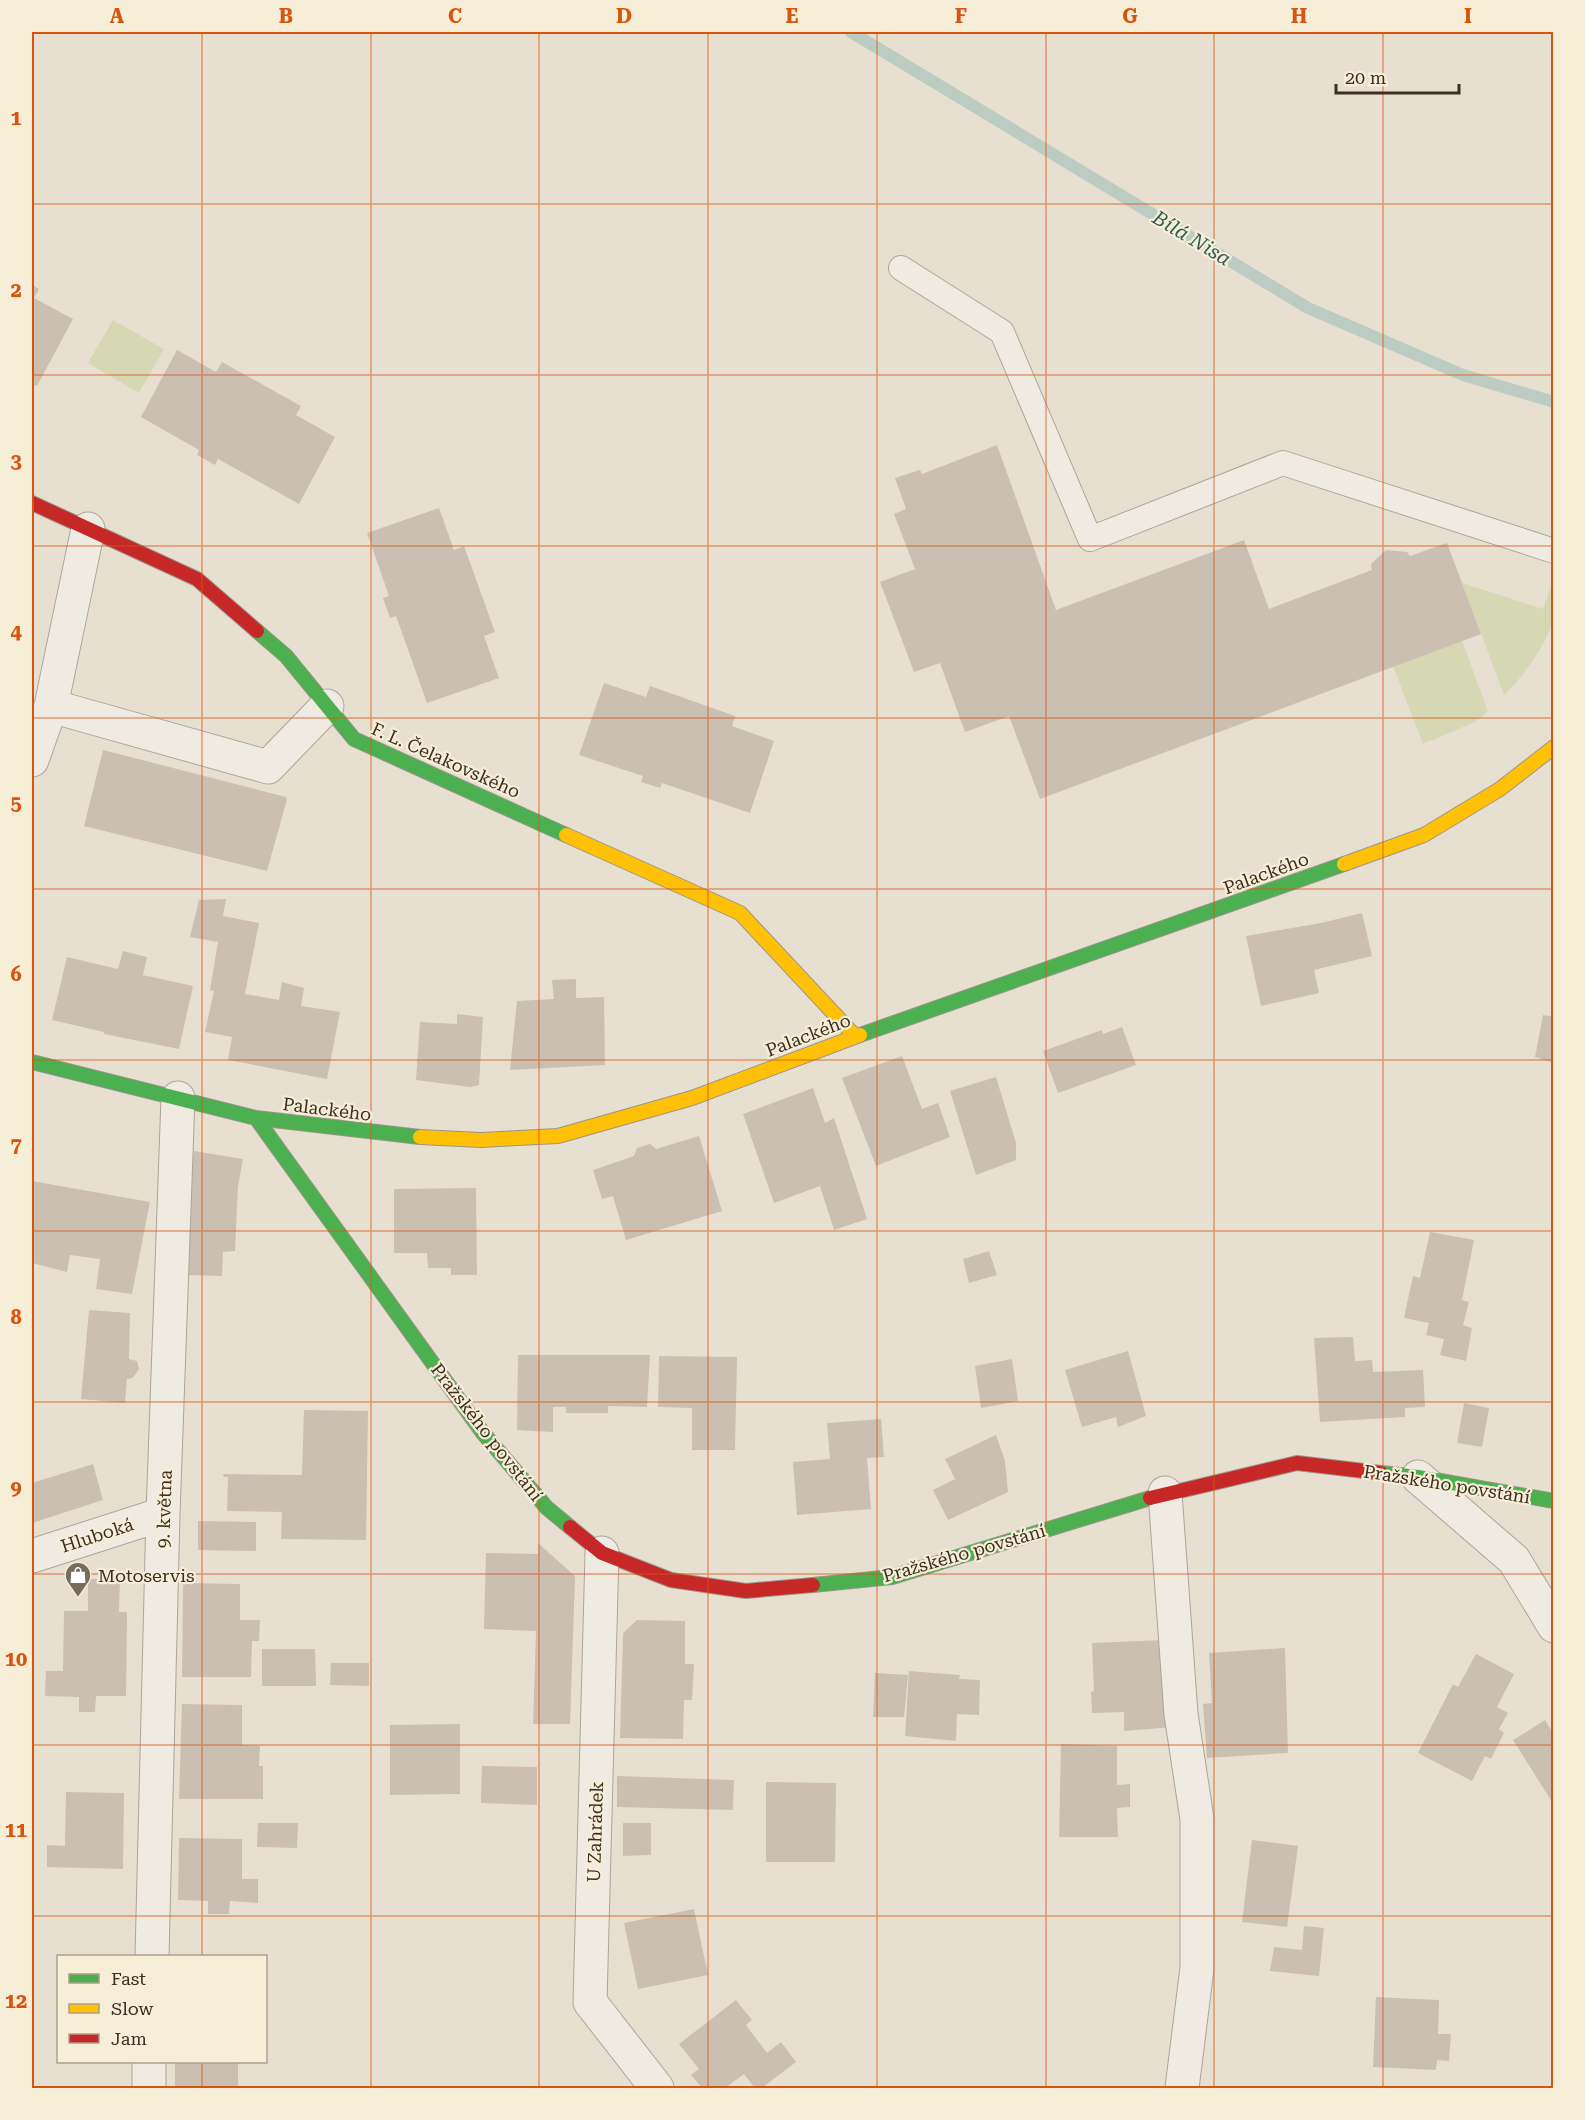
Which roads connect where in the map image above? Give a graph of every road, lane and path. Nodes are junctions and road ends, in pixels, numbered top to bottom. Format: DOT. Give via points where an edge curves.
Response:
graph roads {
  1 [pos="901,268"];
  2 [pos="32,503"];
  3 [pos="88,529"];
  4 [pos="1554,551"];
  5 [pos="51,706"];
  6 [pos="327,706"];
  7 [pos="1554,747"];
  8 [pos="32,760"];
  9 [pos="855,1036"];
  10 [pos="32,1062"];
  11 [pos="178,1098"];
  12 [pos="256,1118"];
  13 [pos="1418,1477"];
  14 [pos="1165,1493"];
  15 [pos="1554,1501"];
  16 [pos="163,1514"];
  17 [pos="602,1553"];
  18 [pos="32,1556"];
  19 [pos="1554,1626"];
  20 [pos="152,1955"];
  21 [pos="149,2063"];
  22 [pos="149,2088"];
  23 [pos="657,2088"];
  24 [pos="1182,2088"];
  1 -- 4 [label="lane" via="1002,332 1090,539 1283,463"];
  2 -- 3 [label="street, F. L. Čelakovského"];
  3 -- 5 [label="street"];
  3 -- 6 [label="street, F. L. Čelakovského" via="197,579 286,656"];
  5 -- 6 [label="street" via="268,767"];
  5 -- 8 [label="street"];
  6 -- 9 [label="street, F. L. Čelakovského" via="354,739 740,913"];
  7 -- 9 [label="street, Palackého" via="1500,789 1424,835"];
  9 -- 12 [label="street, Palackého" via="692,1098 558,1136 481,1140 398,1136"];
  10 -- 11 [label="street, Palackého"];
  11 -- 12 [label="street, Palackého"];
  11 -- 16 [label="street, 9. května"];
  12 -- 17 [label="street, Pražského povstání" via="483,1433 547,1508"];
  13 -- 14 [label="street, Pražského povstání" via="1297,1463"];
  13 -- 15 [label="street, Pražského povstání"];
  13 -- 19 [label="street" via="1514,1560"];
  14 -- 17 [label="street, Pražského povstání" via="892,1577 746,1591 672,1580"];
  14 -- 24 [label="street" via="1181,1714 1197,1819 1197,1968"];
  16 -- 18 [label="street, Hluboká"];
  16 -- 20 [label="street, 9. května"];
  17 -- 23 [label="street, U Zahrádek" via="590,2002"];
  21 -- 22 [label="street"];
}
